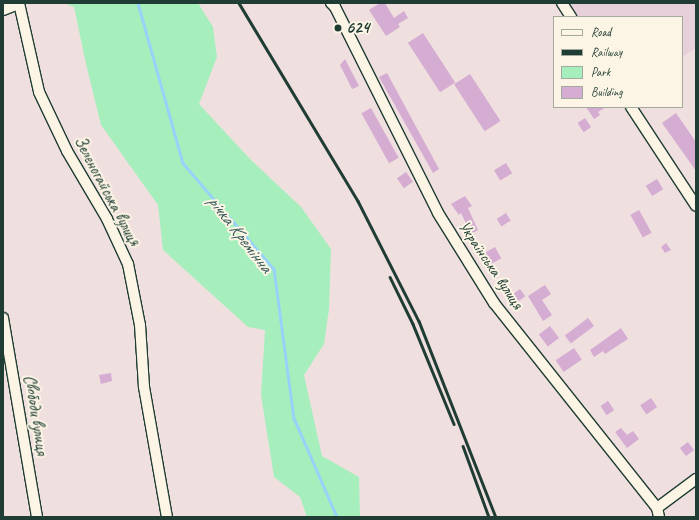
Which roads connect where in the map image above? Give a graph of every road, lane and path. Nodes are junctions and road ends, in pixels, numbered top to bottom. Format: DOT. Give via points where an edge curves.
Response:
graph roads {
  1 [pos="562,3"];
  2 [pos="19,4"];
  3 [pos="335,4"];
  4 [pos="3,10"];
  5 [pos="570,16"];
  6 [pos="632,108"];
  7 [pos="696,206"];
  8 [pos="3,318"];
  9 [pos="696,479"];
  10 [pos="658,513"];
  11 [pos="37,517"];
  12 [pos="167,517"];
  1 -- 5 [label="street"];
  2 -- 4 [label="street"];
  2 -- 12 [label="street, Зеленогайська вулиця" via="39,92 67,151 107,219 128,264 140,325 144,387"];
  3 -- 10 [label="street, Українська вулиця" via="438,213 494,303"];
  6 -- 7 [label="street"];
  8 -- 11 [label="street, Свободи вулиця"];
  9 -- 10 [label="street"];
}
